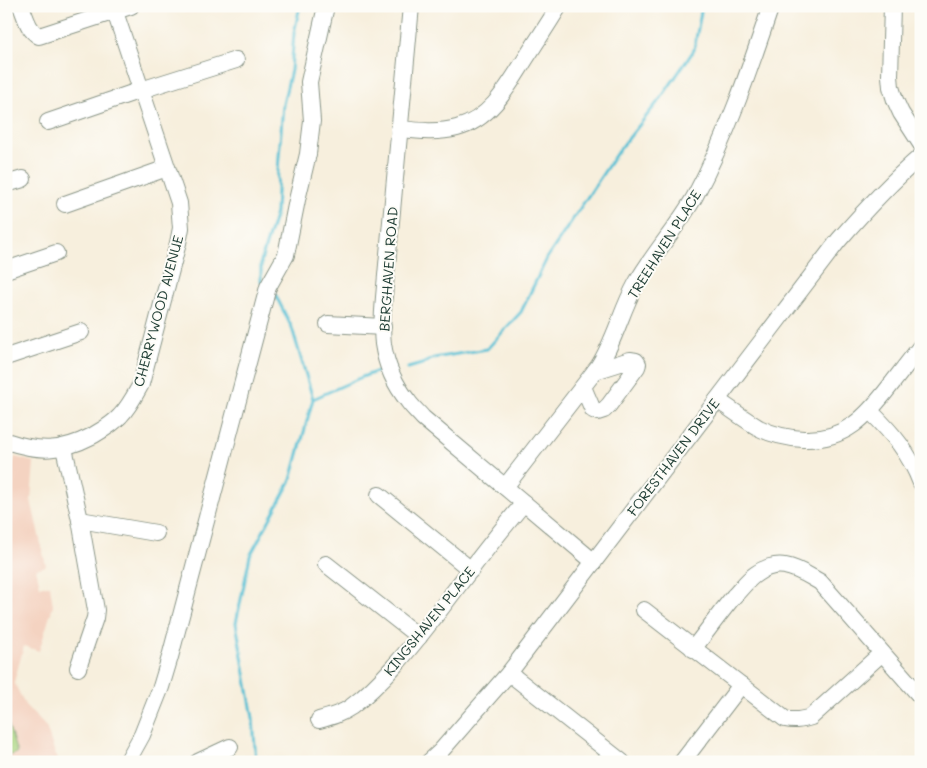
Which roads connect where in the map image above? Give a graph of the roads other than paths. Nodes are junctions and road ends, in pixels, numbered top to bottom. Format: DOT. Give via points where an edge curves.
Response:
graph roads {
  1 [pos="22,6"];
  2 [pos="131,6"];
  3 [pos="326,6"];
  4 [pos="411,6"];
  5 [pos="559,6"];
  6 [pos="771,6"];
  7 [pos="892,6"];
  8 [pos="114,9"];
  9 [pos="236,60"];
  10 [pos="141,90"];
  11 [pos="48,122"];
  12 [pos="399,129"];
  13 [pos="921,144"];
  14 [pos="921,156"];
  15 [pos="167,168"];
  16 [pos="23,179"];
  17 [pos="6,184"];
  18 [pos="65,204"];
  19 [pos="56,254"];
  20 [pos="6,270"];
  21 [pos="328,324"];
  22 [pos="383,327"];
  23 [pos="81,332"];
  24 [pos="921,346"];
  25 [pos="6,357"];
  26 [pos="595,371"];
  27 [pos="583,387"];
  28 [pos="717,400"];
  29 [pos="870,411"];
  30 [pos="6,441"];
  31 [pos="64,448"];
  32 [pos="921,483"];
  33 [pos="505,487"];
  34 [pos="379,495"];
  35 [pos="524,503"];
  36 [pos="80,520"];
  37 [pos="156,533"];
  38 [pos="594,562"];
  39 [pos="326,564"];
  40 [pos="471,570"];
  41 [pos="644,610"];
  42 [pos="419,636"];
  43 [pos="693,649"];
  44 [pos="882,654"];
  45 [pos="78,668"];
  46 [pos="508,673"];
  47 [pos="741,685"];
  48 [pos="921,697"];
  49 [pos="319,720"];
  50 [pos="230,747"];
  51 [pos="127,762"];
  52 [pos="198,762"];
  53 [pos="429,762"];
  54 [pos="622,762"];
  55 [pos="682,762"];
  1 -- 8 [label="street" via="29,28 39,36"];
  2 -- 8 [label="street"];
  3 -- 51 [label="street" via="309,82 312,121 308,154 286,254 268,287 161,687 142,735"];
  4 -- 12 [label="street, BERGHAVEN ROAD"];
  5 -- 12 [label="street" via="506,90 484,114 458,128 442,131"];
  6 -- 26 [label="street, TREEHAVEN PLACE" via="741,93 702,183 641,275 606,356"];
  7 -- 13 [label="street" via="891,87 901,113"];
  8 -- 10 [label="street, CHERRYWOOD AVENUE"];
  9 -- 10 [label="street"];
  10 -- 11 [label="street"];
  10 -- 15 [label="street, CHERRYWOOD AVENUE"];
  12 -- 22 [label="street, BERGHAVEN ROAD"];
  14 -- 28 [label="street, FORESTHAVEN DRIVE" via="869,205 838,241"];
  15 -- 18 [label="street"];
  15 -- 31 [label="street, CHERRYWOOD AVENUE" via="179,203 181,228 140,384 132,401 112,423"];
  16 -- 17 [label="street"];
  19 -- 20 [label="street"];
  21 -- 22 [label="street"];
  22 -- 33 [label="street, BERGHAVEN ROAD" via="383,344 390,370 408,401"];
  23 -- 25 [label="street"];
  24 -- 29 [label="street"];
  26 -- 27 [label="street, TREEHAVEN PLACE"];
  26 -- 27 [label="street" via="630,360 638,364 604,410 593,410"];
  27 -- 33 [label="street, TREEHAVEN PLACE"];
  28 -- 29 [label="street" via="760,428 788,438 829,437 860,421"];
  28 -- 38 [label="street, FORESTHAVEN DRIVE"];
  29 -- 32 [label="street" via="911,459"];
  30 -- 31 [label="street, CHERRYWOOD AVENUE" via="40,449"];
  31 -- 36 [label="street"];
  33 -- 35 [label="street, BERGHAVEN ROAD"];
  34 -- 40 [label="street"];
  35 -- 38 [label="street, BERGHAVEN ROAD"];
  35 -- 40 [label="street, KINGSHAVEN PLACE"];
  36 -- 37 [label="street"];
  36 -- 45 [label="street" via="96,610"];
  38 -- 46 [label="street, FORESTHAVEN DRIVE"];
  39 -- 42 [label="street"];
  40 -- 42 [label="street, KINGSHAVEN PLACE"];
  41 -- 43 [label="street"];
  42 -- 49 [label="street, KINGSHAVEN PLACE" via="400,660 350,708"];
  43 -- 44 [label="street" via="733,597 756,574 763,569 785,565 820,582"];
  43 -- 47 [label="street"];
  44 -- 47 [label="street" via="811,717 800,720 785,719"];
  44 -- 48 [label="street"];
  46 -- 53 [label="street, FORESTHAVEN DRIVE"];
  46 -- 54 [label="street"];
  47 -- 55 [label="street"];
  50 -- 52 [label="street"];
}
